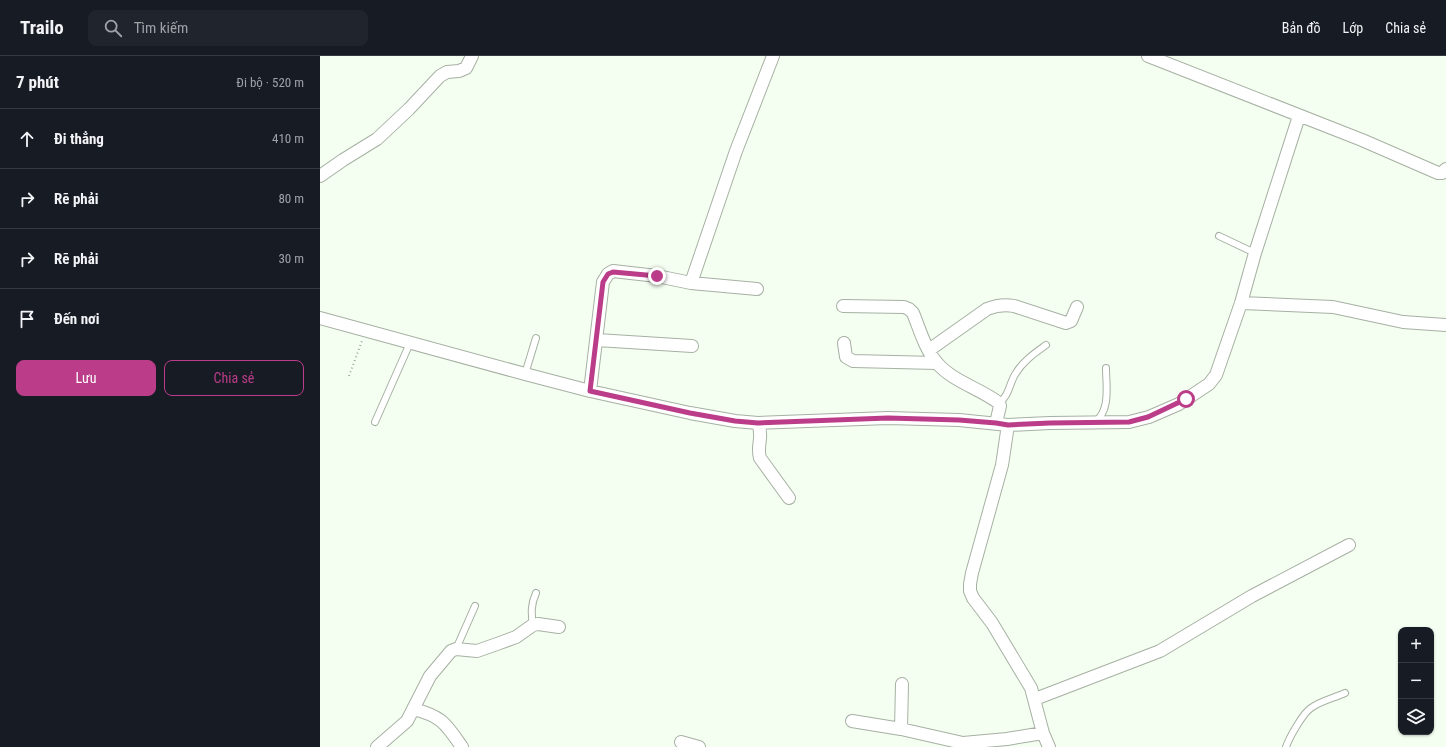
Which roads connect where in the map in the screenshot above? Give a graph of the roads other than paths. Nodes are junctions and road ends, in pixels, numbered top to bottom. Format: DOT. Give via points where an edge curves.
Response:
graph roads {
  1 [pos="472,56"];
  2 [pos="773,56"];
  3 [pos="1148,56"];
  4 [pos="1299,116"];
  5 [pos="1446,169"];
  6 [pos="320,176"];
  7 [pos="1219,236"];
  8 [pos="1255,253"];
  9 [pos="691,283"];
  10 [pos="756,289"];
  11 [pos="1241,303"];
  12 [pos="843,306"];
  13 [pos="1077,307"];
  14 [pos="320,318"];
  15 [pos="1446,325"];
  16 [pos="536,338"];
  17 [pos="597,340"];
  18 [pos="410,343"];
  19 [pos="844,343"];
  20 [pos="1046,345"];
  21 [pos="692,346"];
  22 [pos="929,350"];
  23 [pos="937,363"];
  24 [pos="1106,368"];
  25 [pos="525,374"];
  26 [pos="590,391"];
  27 [pos="999,403"];
  28 [pos="375,422"];
  29 [pos="758,423"];
  30 [pos="996,423"];
  31 [pos="1094,423"];
  32 [pos="1008,425"];
  33 [pos="789,498"];
  34 [pos="1349,545"];
  35 [pos="536,593"];
  36 [pos="475,606"];
  37 [pos="533,625"];
  38 [pos="559,627"];
  39 [pos="456,649"];
  40 [pos="902,684"];
  41 [pos="1345,694"];
  42 [pos="1035,699"];
  43 [pos="413,709"];
  44 [pos="852,721"];
  45 [pos="902,729"];
  46 [pos="1043,733"];
  47 [pos="681,742"];
  48 [pos="377,747"];
  49 [pos="462,747"];
  50 [pos="699,747"];
  51 [pos="1049,747"];
  52 [pos="1286,747"];
  1 -- 6 [label="street" via="466,68 440,76 377,139"];
  2 -- 9 [label="street" via="734,158"];
  3 -- 4 [label="street"];
  4 -- 5 [label="street" via="1438,173"];
  4 -- 8 [label="street"];
  7 -- 8 [label="lane"];
  8 -- 11 [label="street"];
  9 -- 10 [label="street"];
  9 -- 17 [label="street" via="657,276 613,272 608,274 603,282"];
  11 -- 15 [label="street" via="1333,307 1403,322"];
  11 -- 31 [label="street" via="1216,375 1209,384 1179,404 1148,417 1129,422"];
  12 -- 22 [label="street" via="909,309"];
  13 -- 22 [label="street" via="1071,321 1066,323 1007,304 995,306"];
  14 -- 18 [label="street"];
  16 -- 25 [label="lane"];
  17 -- 21 [label="street"];
  17 -- 26 [label="street"];
  18 -- 25 [label="street"];
  18 -- 28 [label="lane"];
  19 -- 23 [label="street" via="846,357 853,361"];
  20 -- 27 [label="lane" via="1021,366 1012,379 1007,395"];
  22 -- 23 [label="street"];
  23 -- 27 [label="street"];
  24 -- 31 [label="lane" via="1106,403 1099,419"];
  25 -- 26 [label="street"];
  26 -- 29 [label="street" via="690,413"];
  27 -- 30 [label="street"];
  29 -- 30 [label="street" via="888,418"];
  29 -- 33 [label="street" via="761,433 760,458"];
  30 -- 32 [label="street"];
  31 -- 32 [label="street"];
  32 -- 42 [label="street" via="1002,465 972,573 970,591 1026,678"];
  34 -- 42 [label="street" via="1245,600 1160,651"];
  35 -- 37 [label="lane" via="532,604"];
  36 -- 39 [label="lane"];
  37 -- 38 [label="street"];
  37 -- 39 [label="street" via="516,637 484,649"];
  39 -- 43 [label="street" via="446,656 430,676"];
  40 -- 45 [label="street"];
  41 -- 52 [label="lane" via="1309,709"];
  42 -- 46 [label="street"];
  43 -- 48 [label="street" via="407,721"];
  43 -- 49 [label="street" via="438,718"];
  44 -- 45 [label="street"];
  45 -- 46 [label="street" via="963,744"];
  46 -- 51 [label="street"];
  47 -- 50 [label="street"];
}
